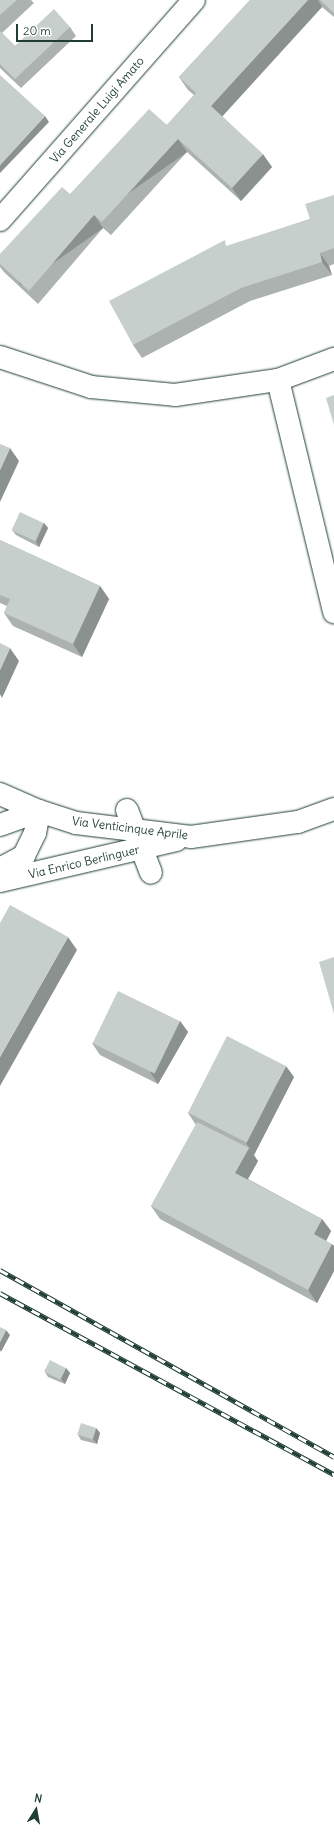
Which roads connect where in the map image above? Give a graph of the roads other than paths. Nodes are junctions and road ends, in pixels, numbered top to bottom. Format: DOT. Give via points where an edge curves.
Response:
graph roads {
  1 [pos="194,0"];
  2 [pos="0,220"];
  3 [pos="0,357"];
  4 [pos="334,359"];
  5 [pos="278,380"];
  6 [pos="334,612"];
  7 [pos="0,794"];
  8 [pos="334,809"];
  9 [pos="39,811"];
  10 [pos="0,825"];
  11 [pos="134,830"];
  12 [pos="191,837"];
  13 [pos="0,869"];
  14 [pos="151,873"];
  15 [pos="0,881"];
  1 -- 2 [label="street, Via Generale Luigi Amato"];
  3 -- 5 [label="street" via="78,384 131,393 175,395"];
  4 -- 5 [label="street"];
  5 -- 6 [label="street"];
  7 -- 9 [label="street, Via Venticinque Aprile"];
  8 -- 12 [label="street, Via Venticinque Aprile" via="298,822"];
  9 -- 10 [label="street"];
  9 -- 11 [label="street, Via Venticinque Aprile" via="76,823"];
  9 -- 13 [label="street, Via Enrico Berlinguer" via="35,833 24,856"];
  11 -- 12 [label="street, Via Enrico Berlinguer"];
  11 -- 14 [label="street"];
  11 -- 15 [label="street, Via Enrico Berlinguer"];
}
